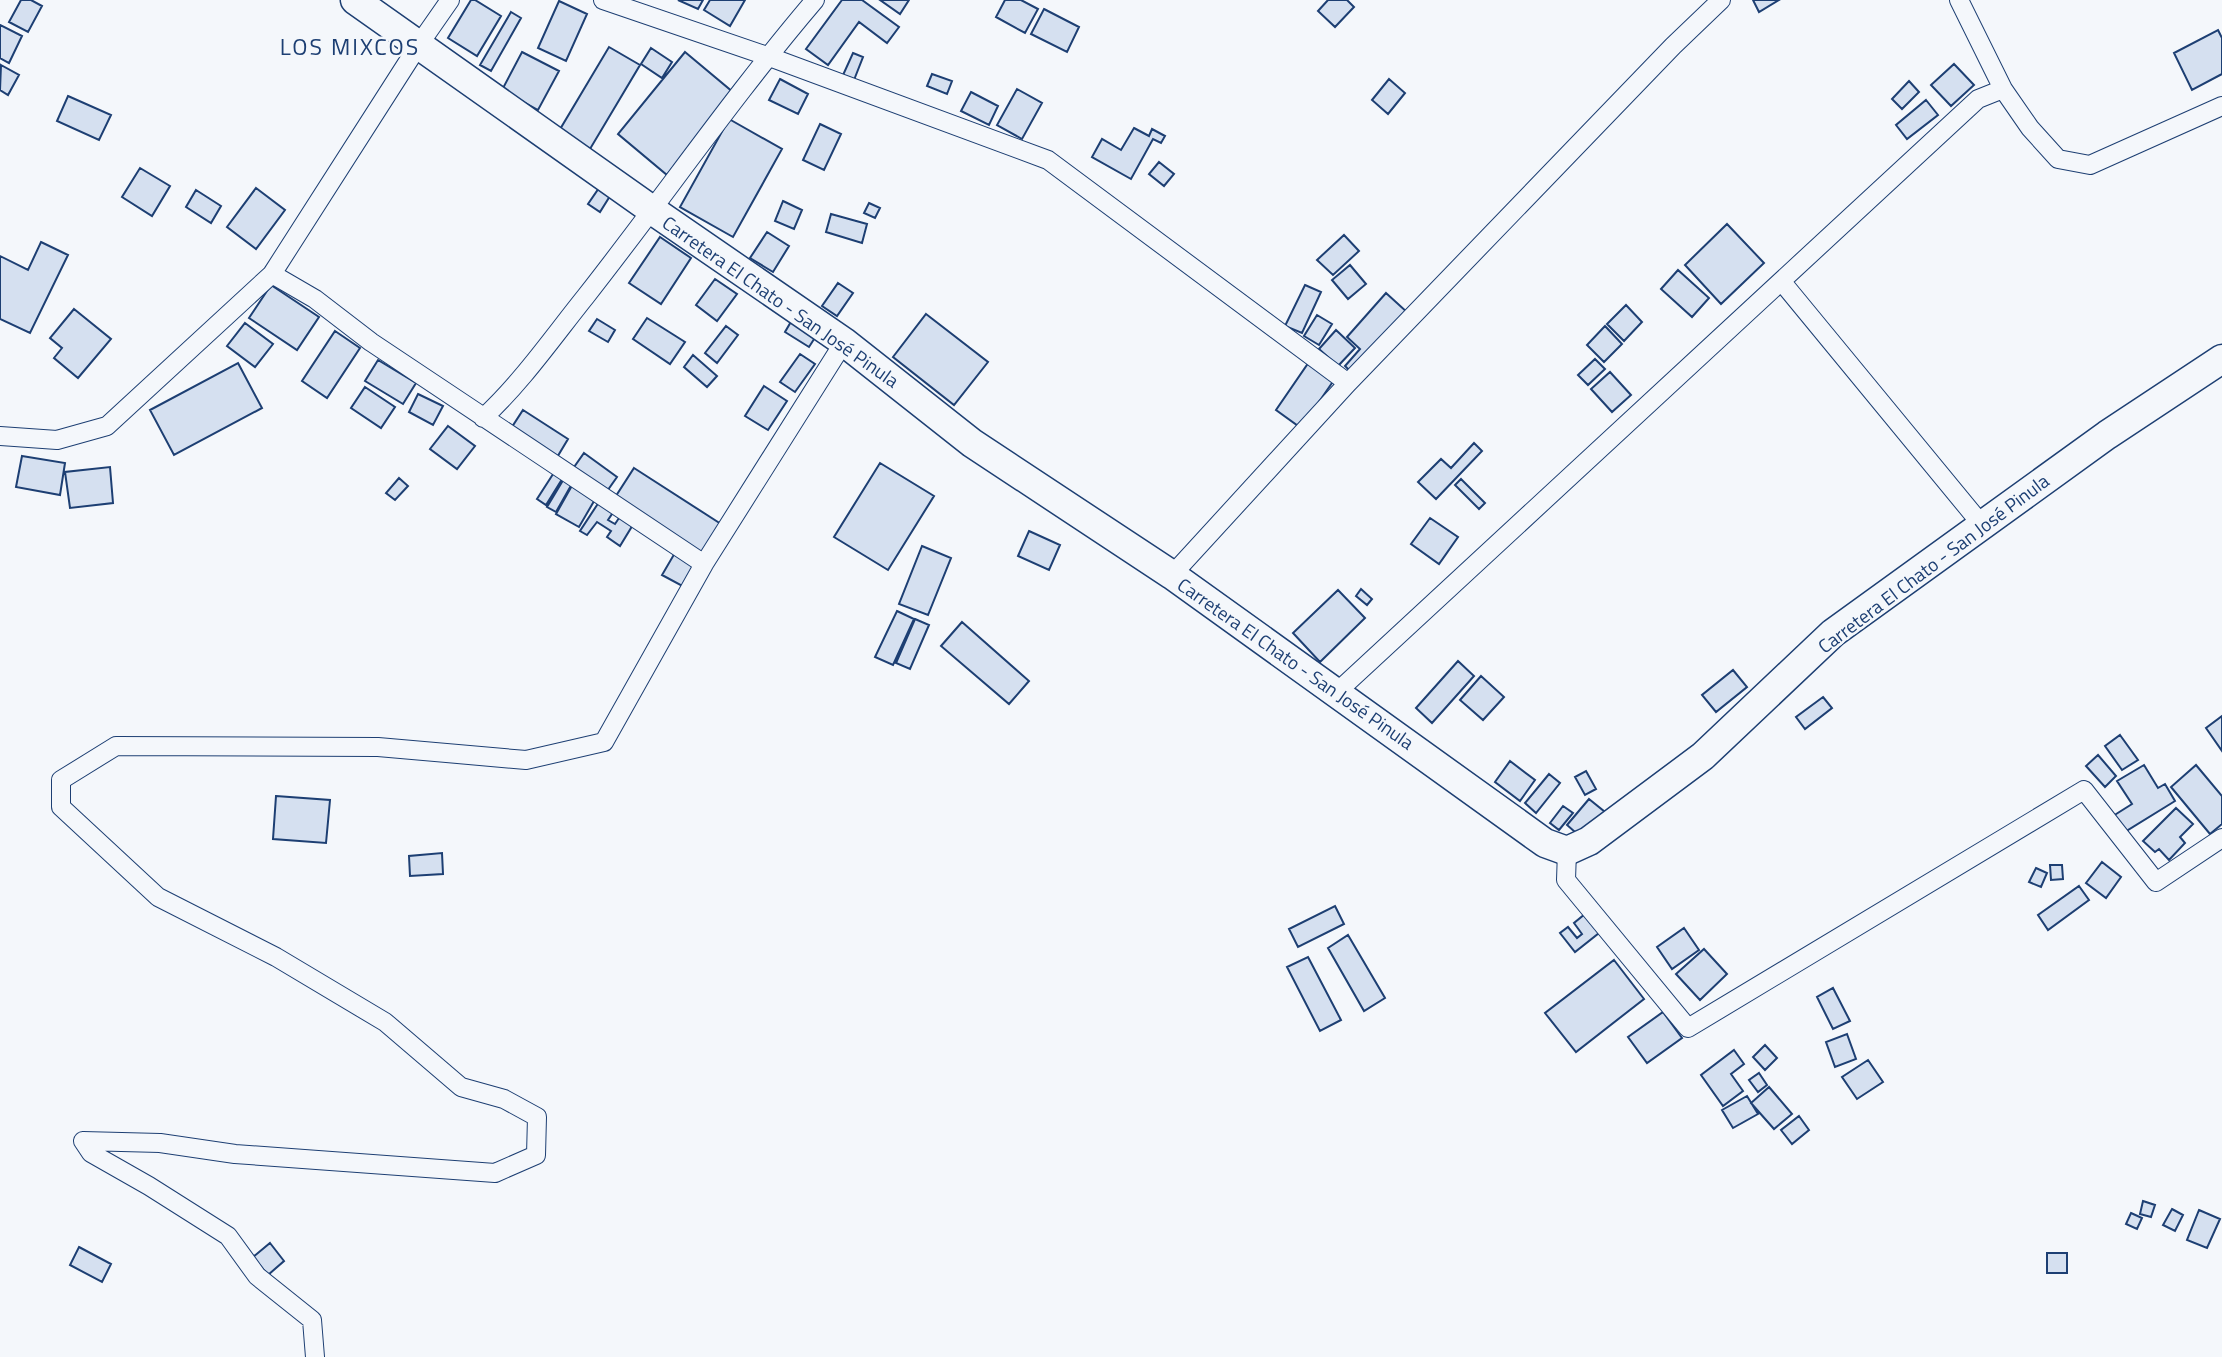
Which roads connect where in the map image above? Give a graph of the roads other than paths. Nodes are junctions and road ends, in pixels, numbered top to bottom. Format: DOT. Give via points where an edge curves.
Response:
graph roads {
  1 [pos="355,0"];
  2 [pos="450,0"];
  3 [pos="603,0"];
  4 [pos="815,0"];
  5 [pos="1721,0"];
  6 [pos="1959,0"];
  7 [pos="418,46"];
  8 [pos="766,57"];
  9 [pos="2003,89"];
  10 [pos="2222,106"];
  11 [pos="652,210"];
  12 [pos="272,274"];
  13 [pos="1782,282"];
  14 [pos="844,342"];
  15 [pos="2222,359"];
  16 [pos="1348,383"];
  17 [pos="483,418"];
  18 [pos="0,436"];
  19 [pos="1982,525"];
  20 [pos="704,564"];
  21 [pos="1172,575"];
  22 [pos="1337,692"];
  23 [pos="2222,838"];
  24 [pos="1567,851"];
  25 [pos="315,1357"];
  1 -- 7 [label="main road, Carretera El Chato - San José Pinula"];
  2 -- 7 [label="street"];
  3 -- 8 [label="street"];
  4 -- 8 [label="street"];
  5 -- 16 [label="street"];
  6 -- 9 [label="street"];
  7 -- 11 [label="main road, Carretera El Chato - San José Pinula"];
  7 -- 12 [label="street"];
  8 -- 11 [label="street"];
  8 -- 16 [label="street" via="1048,160"];
  9 -- 10 [label="street" via="2058,159 2090,165"];
  9 -- 13 [label="street" via="1978,99"];
  11 -- 14 [label="main road, Carretera El Chato - San José Pinula"];
  11 -- 17 [label="street" via="505,397"];
  12 -- 17 [label="street" via="315,299"];
  12 -- 18 [label="street" via="107,426 57,440"];
  13 -- 19 [label="street"];
  13 -- 22 [label="street"];
  14 -- 20 [label="street"];
  14 -- 21 [label="main road, Carretera El Chato - San José Pinula" via="972,443"];
  15 -- 19 [label="main road, Carretera El Chato - San José Pinula"];
  16 -- 21 [label="street"];
  17 -- 20 [label="street"];
  19 -- 24 [label="main road, Carretera El Chato - San José Pinula" via="1833,633 1703,756 1589,841"];
  20 -- 25 [label="street" via="604,742 526,760 378,747 116,746 61,780 61,807 158,897 276,957 385,1022 461,1087 504,1099 537,1116 536,1155 495,1173 235,1154 160,1143 83,1141 91,1153 228,1236 257,1276 312,1320"];
  21 -- 22 [label="main road, Carretera El Chato - San José Pinula"];
  22 -- 24 [label="main road, Carretera El Chato - San José Pinula" via="1545,843"];
  23 -- 24 [label="street" via="2156,882 2084,790 1688,1028 1566,880"];
}
